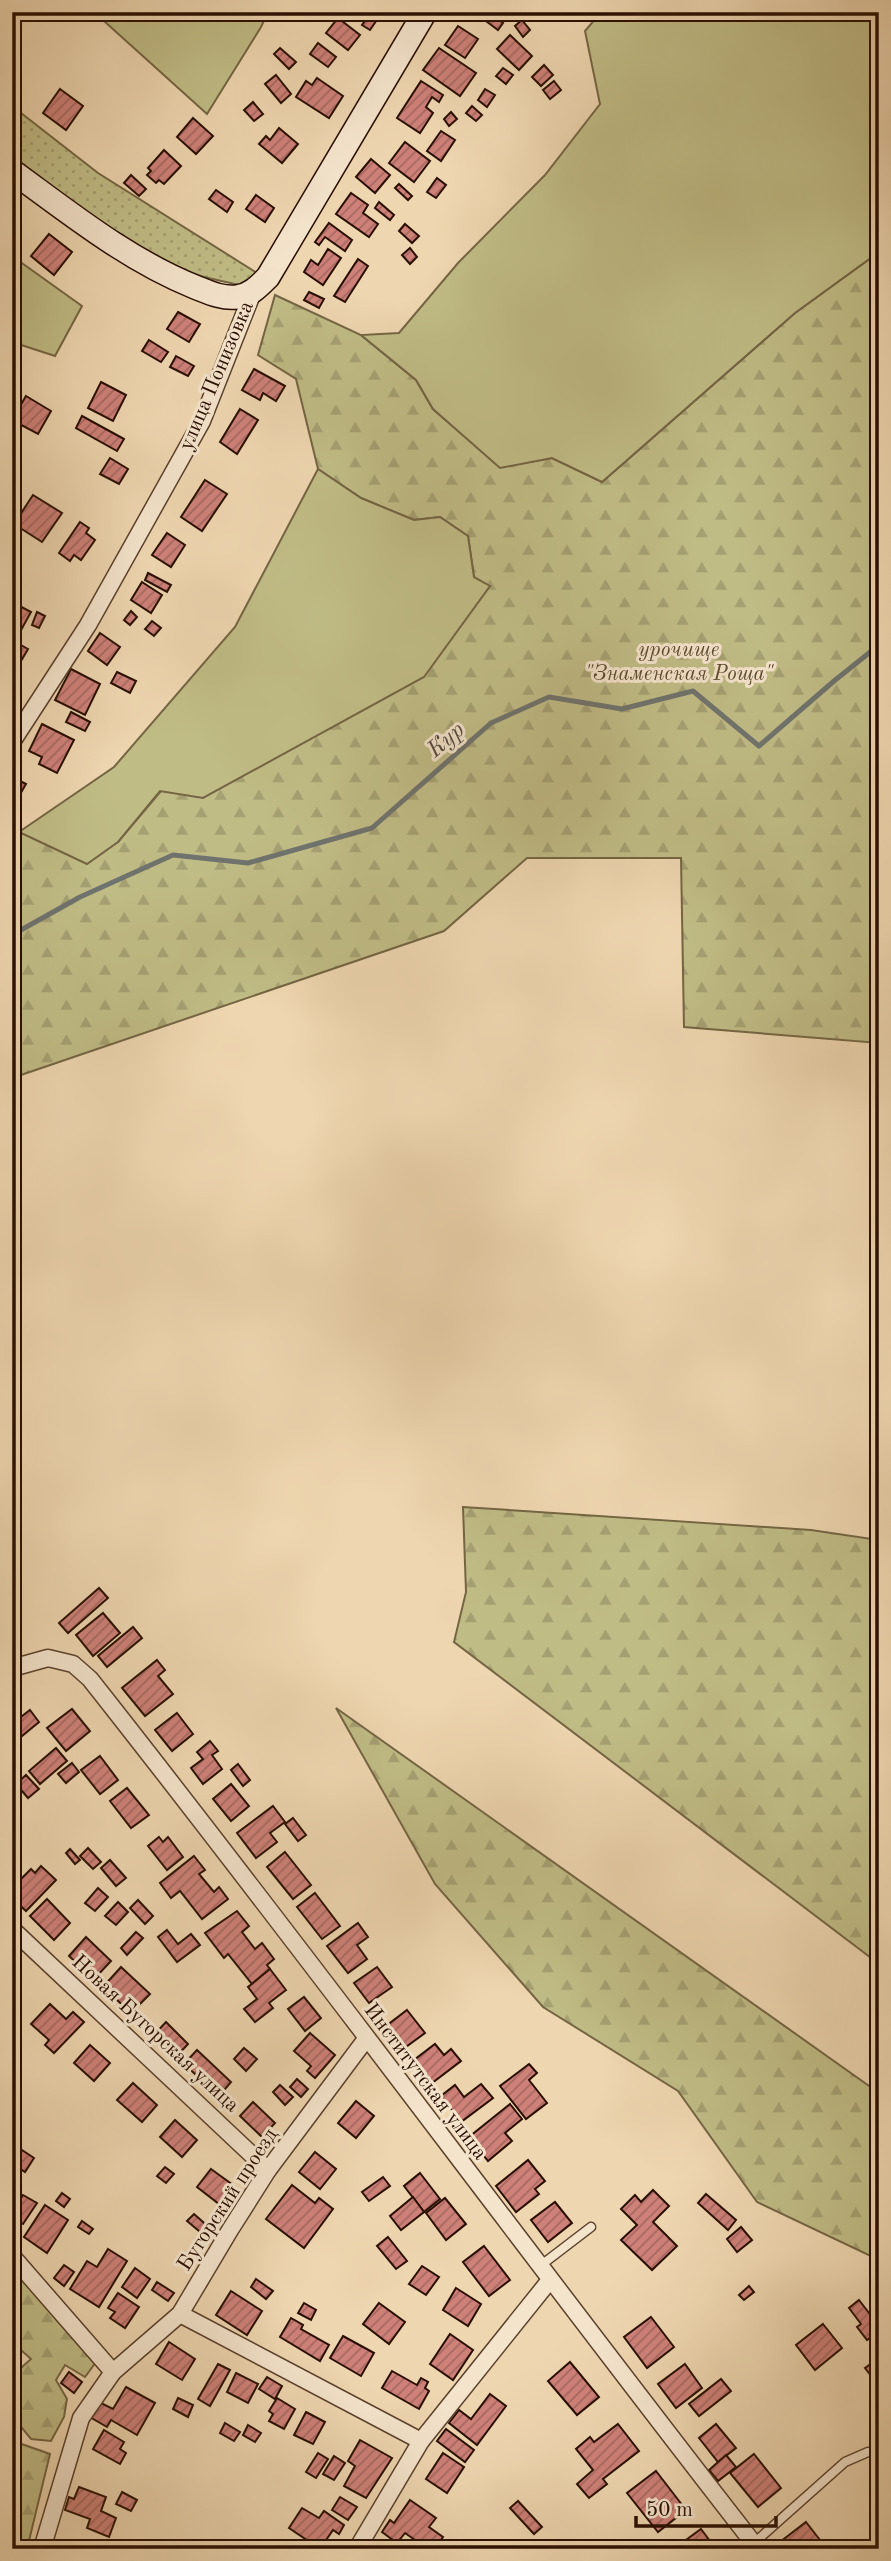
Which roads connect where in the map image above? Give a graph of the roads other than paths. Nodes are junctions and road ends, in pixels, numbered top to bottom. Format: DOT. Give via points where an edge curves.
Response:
graph roads {
  1 [pos="425,12"];
  2 [pos="12,172"];
  3 [pos="253,292"];
  4 [pos="12,743"];
  5 [pos="12,1668"];
  6 [pos="12,1929"];
  7 [pos="366,2039"];
  8 [pos="268,2170"];
  9 [pos="591,2227"];
  10 [pos="12,2256"];
  11 [pos="539,2266"];
  12 [pos="550,2280"];
  13 [pos="180,2314"];
  14 [pos="113,2372"];
  15 [pos="421,2441"];
  16 [pos="879,2452"];
  17 [pos="756,2546"];
  18 [pos="42,2549"];
  19 [pos="357,2549"];
  1 -- 3 [label="main road, улица Понизовка" via="273,269"];
  2 -- 3 [label="main road" via="162,274 215,295 236,297"];
  3 -- 4 [label="street, улица Понизовка" via="202,421 88,625"];
  5 -- 7 [label="street, Институтская улица" via="48,1658 73,1664 90,1679"];
  6 -- 8 [label="street, Новая Бугорская улица"];
  7 -- 8 [label="street, Бугорский проезд"];
  7 -- 11 [label="street, Институтская улица"];
  8 -- 13 [label="street, Бугорский проезд"];
  9 -- 11 [label="lane"];
  10 -- 14 [label="street"];
  11 -- 12 [label="street, Институтская улица"];
  12 -- 15 [label="street"];
  12 -- 17 [label="street, Институтская улица"];
  13 -- 14 [label="street, Бугорский проезд"];
  13 -- 15 [label="street"];
  14 -- 18 [label="street, Бугорский проезд" via="80,2418"];
  15 -- 19 [label="street"];
  16 -- 17 [label="lane" via="845,2462"];
}
